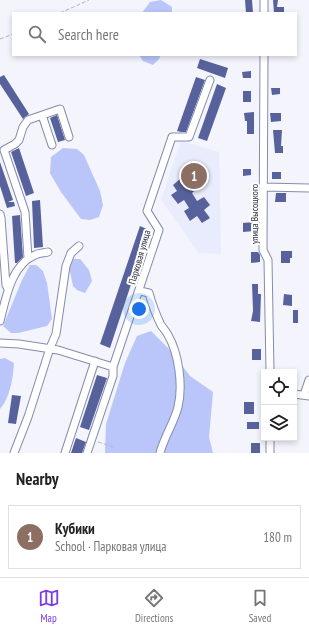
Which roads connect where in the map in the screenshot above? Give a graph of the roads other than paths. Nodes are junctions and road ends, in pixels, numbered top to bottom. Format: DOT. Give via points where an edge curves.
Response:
graph roads {
  1 [pos="264,0"];
  2 [pos="264,12"];
  3 [pos="264,56"];
  4 [pos="210,80"];
  5 [pos="42,115"];
  6 [pos="70,137"];
  7 [pos="52,145"];
  8 [pos="264,187"];
  9 [pos="309,188"];
  10 [pos="0,214"];
  11 [pos="79,246"];
  12 [pos="48,252"];
  13 [pos="28,258"];
  14 [pos="8,289"];
  15 [pos="140,291"];
  16 [pos="0,321"];
  17 [pos="0,343"];
  18 [pos="50,348"];
  19 [pos="95,362"];
  20 [pos="113,367"];
  21 [pos="270,369"];
  22 [pos="309,380"];
  23 [pos="297,394"];
  24 [pos="307,396"];
  25 [pos="270,441"];
  26 [pos="14,453"];
  27 [pos="65,453"];
  28 [pos="87,453"];
  29 [pos="160,453"];
  30 [pos="270,453"];
  1 -- 2 [label="street"];
  3 -- 8 [label="street, улица Высоцкого"];
  4 -- 15 [label="street, Парковая улица" via="189,137 172,136 147,212 159,230"];
  5 -- 6 [label="street" via="60,109"];
  5 -- 7 [label="street"];
  5 -- 13 [label="street" via="28,120 19,140 4,150 25,212"];
  8 -- 9 [label="street"];
  8 -- 21 [label="street, улица Высоцкого" via="264,250 268,260"];
  10 -- 14 [label="street"];
  11 -- 18 [label="street" via="72,253 66,266 56,334"];
  12 -- 13 [label="street"];
  13 -- 14 [label="street" via="14,276"];
  14 -- 16 [label="street"];
  15 -- 20 [label="street, Парковая улица"];
  15 -- 29 [label="street" via="149,293 178,358 178,406"];
  17 -- 18 [label="street"];
  18 -- 19 [label="street"];
  18 -- 26 [label="street"];
  19 -- 20 [label="street"];
  19 -- 27 [label="street"];
  20 -- 28 [label="street, Парковая улица" via="113,376"];
  22 -- 24 [label="street"];
  23 -- 24 [label="street"];
  25 -- 30 [label="street"];
}
